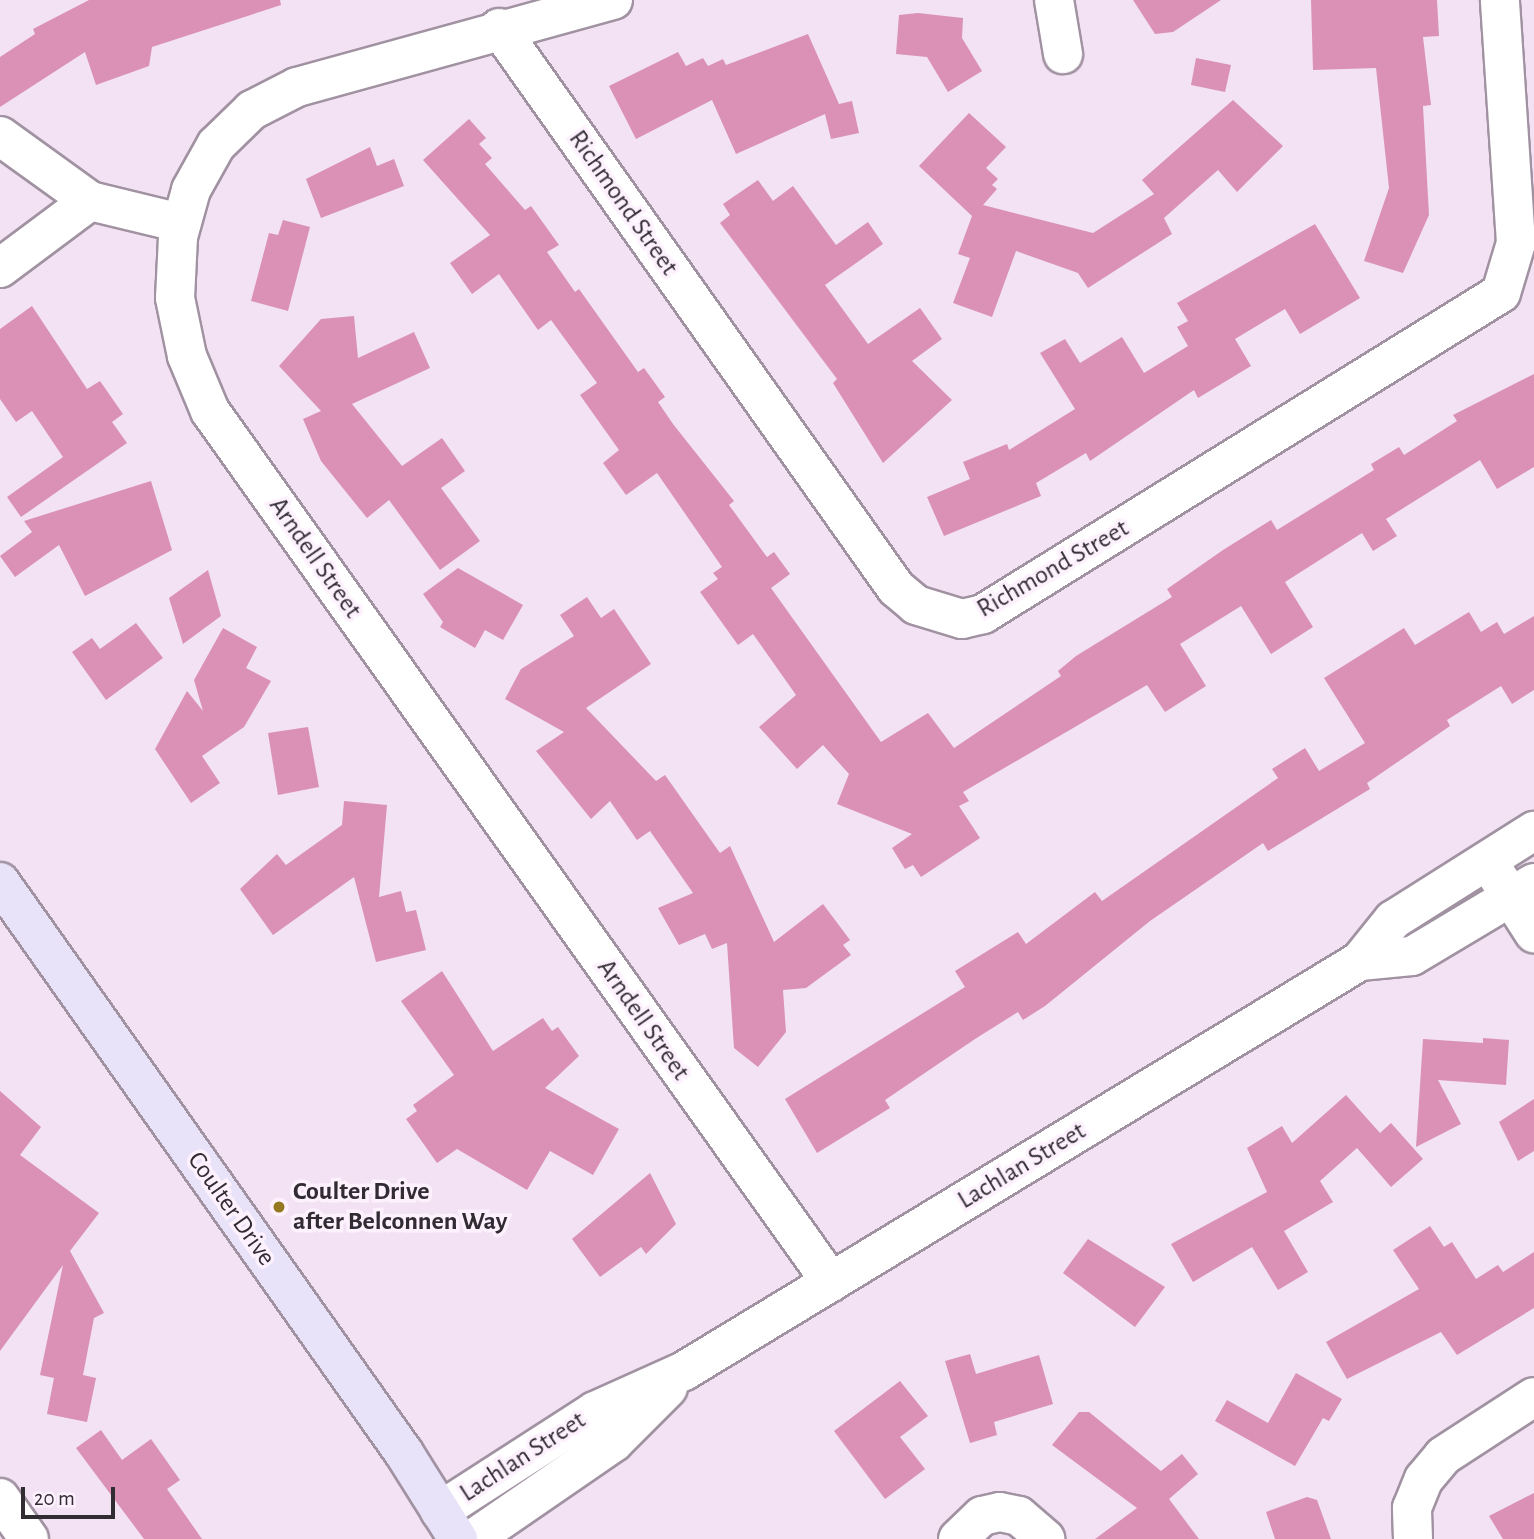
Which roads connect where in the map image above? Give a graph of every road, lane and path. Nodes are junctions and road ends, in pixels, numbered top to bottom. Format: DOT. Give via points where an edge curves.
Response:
graph roads {
  1 [pos="614,0"];
  2 [pos="1054,0"];
  3 [pos="1500,0"];
  4 [pos="499,28"];
  5 [pos="1063,54"];
  6 [pos="0,136"];
  7 [pos="90,201"];
  8 [pos="181,223"];
  9 [pos="0,268"];
  10 [pos="1534,831"];
  11 [pos="1488,860"];
  12 [pos="0,882"];
  13 [pos="1523,890"];
  14 [pos="1534,933"];
  15 [pos="1360,961"];
  16 [pos="831,1282"];
  17 [pos="684,1371"];
  18 [pos="1534,1397"];
  19 [pos="0,1498"];
  20 [pos="449,1525"];
  21 [pos="29,1539"];
  22 [pos="473,1539"];
  23 [pos="958,1539"];
  24 [pos="1045,1539"];
  25 [pos="1413,1539"];
  1 -- 4 [label="street, Arndell Street"];
  2 -- 5 [label="street"];
  3 -- 4 [label="street, Richmond Street" via="1516,243 1501,293 983,614 962,619 916,606 896,588"];
  4 -- 8 [label="street, Arndell Street" via="297,87 252,110 216,145 191,190"];
  6 -- 7 [label="street"];
  7 -- 8 [label="street"];
  7 -- 9 [label="street"];
  8 -- 16 [label="street, Arndell Street" via="175,298 187,356 210,411"];
  10 -- 11 [label="street, Lachlan Street"];
  11 -- 13 [label="street"];
  11 -- 15 [label="street, Lachlan Street" via="1393,920"];
  12 -- 20 [label="main road, Coulter Drive"];
  13 -- 14 [label="street"];
  13 -- 15 [label="street, Lachlan Street" via="1412,956"];
  15 -- 16 [label="street, Lachlan Street"];
  16 -- 17 [label="street, Lachlan Street"];
  17 -- 20 [label="street, Lachlan Street" via="595,1411"];
  17 -- 22 [label="street, Lachlan Street" via="614,1442"];
  18 -- 25 [label="street" via="1443,1455 1423,1479 1412,1508"];
  19 -- 21 [label="street"];
  23 -- 24 [label="street" via="982,1516 1000,1513 1019,1516"];
}
